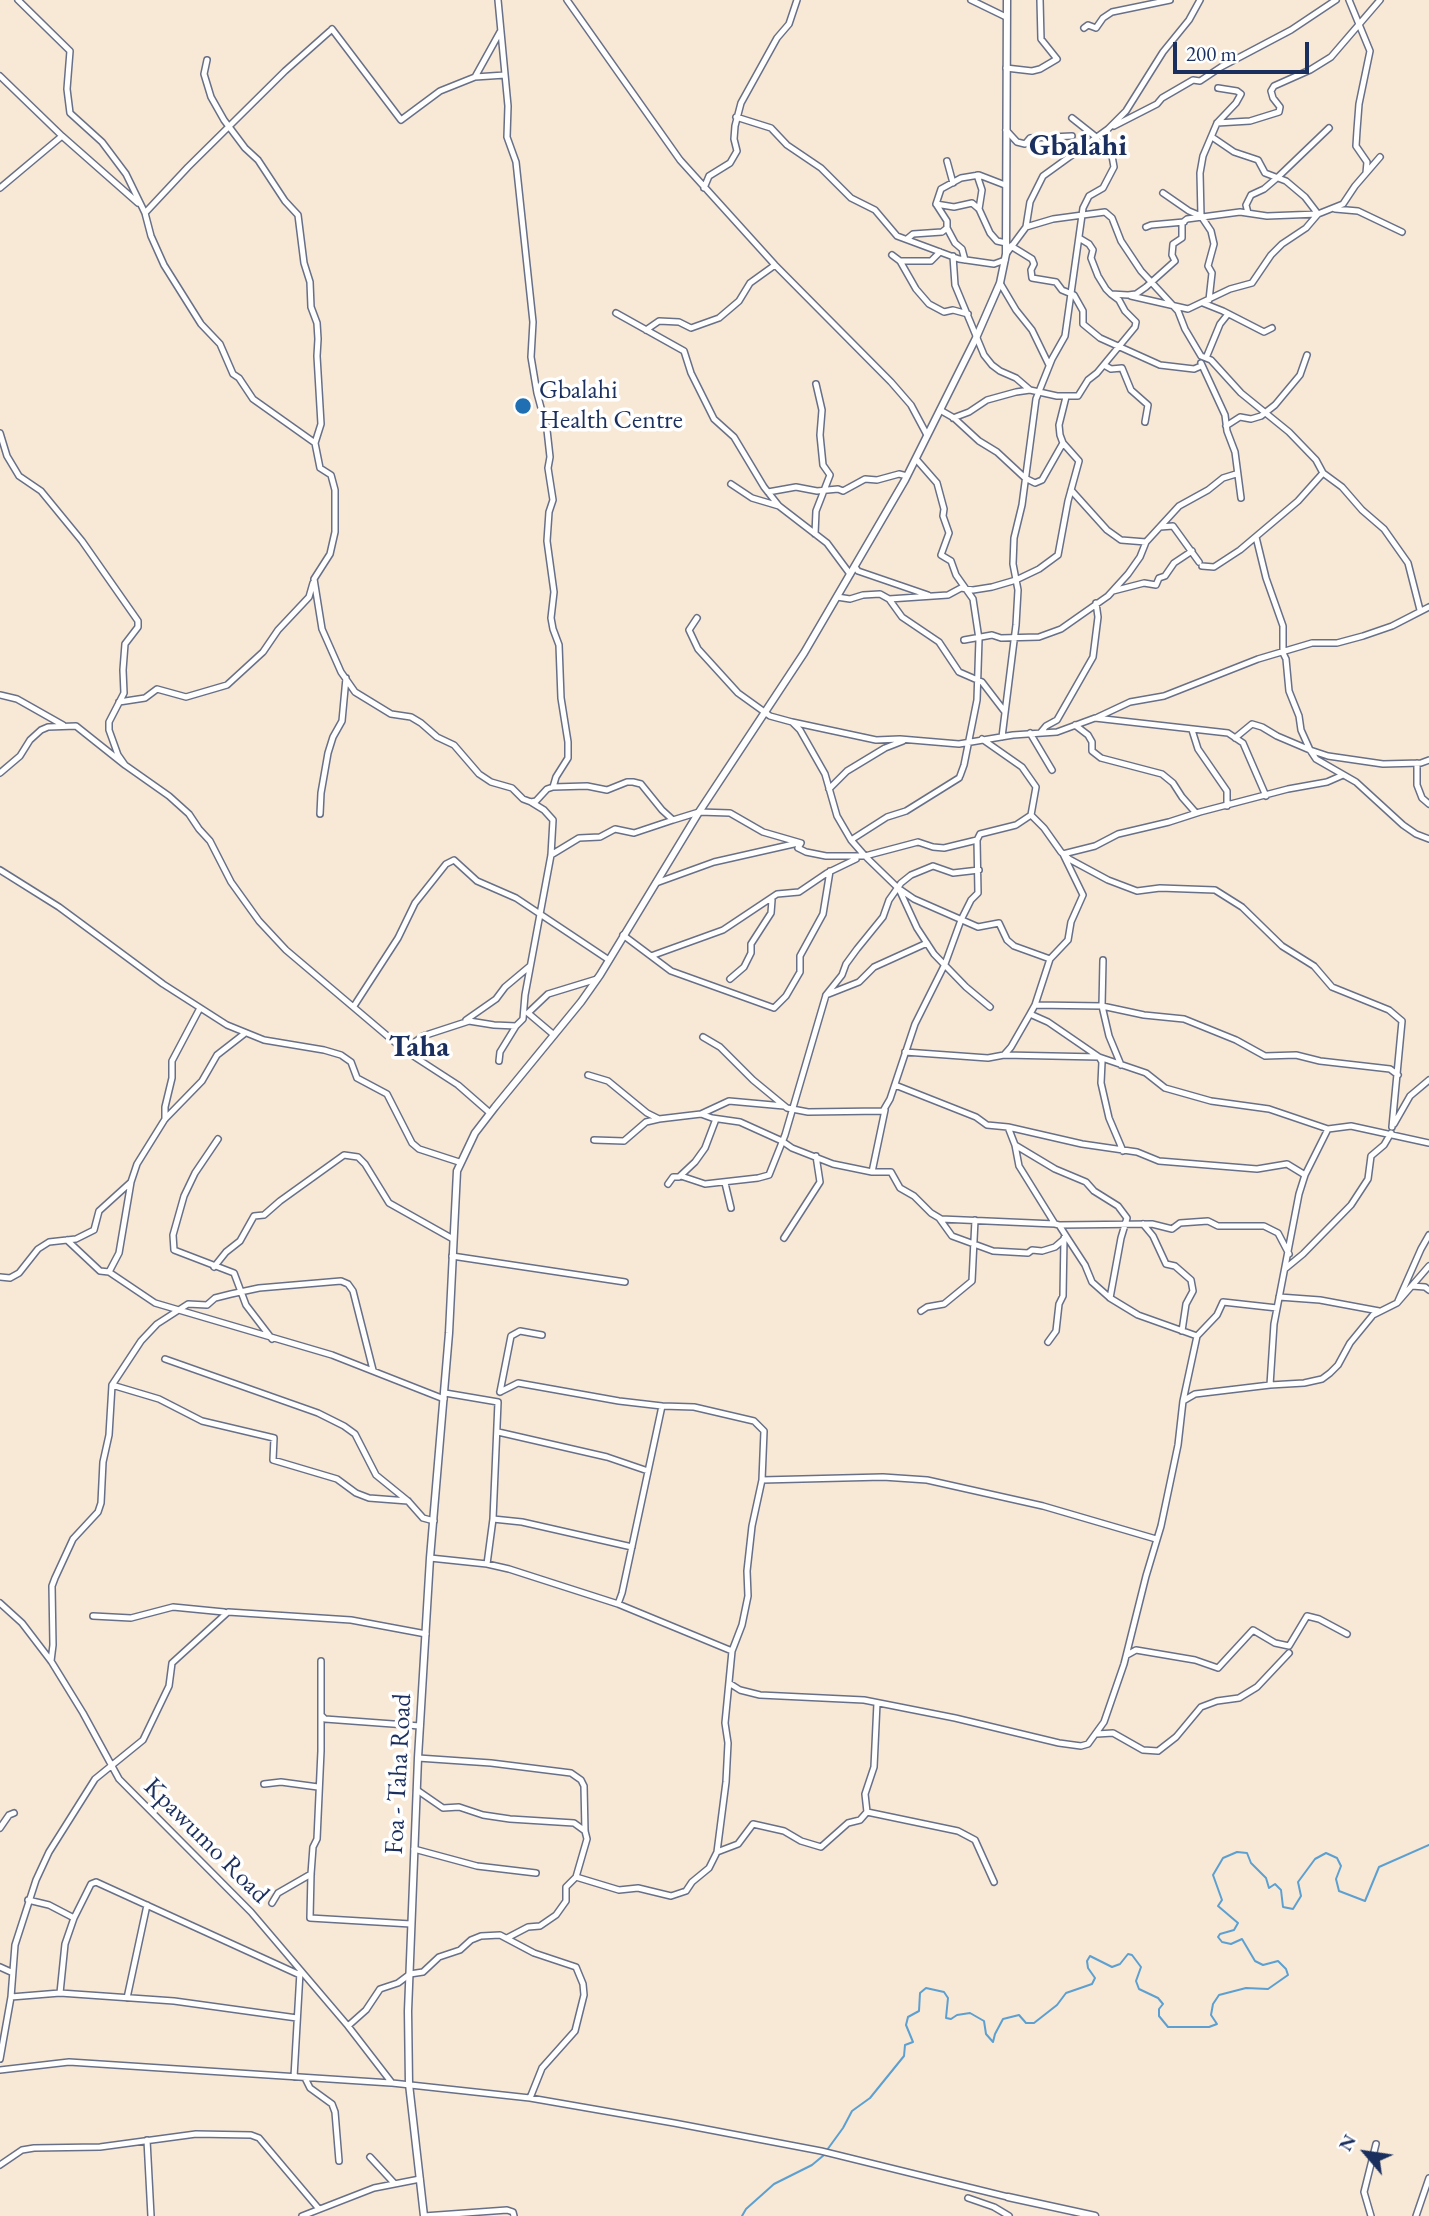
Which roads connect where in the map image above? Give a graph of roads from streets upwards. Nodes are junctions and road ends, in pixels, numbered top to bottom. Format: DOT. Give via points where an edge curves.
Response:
graph roads {
  1 [pos="18,0"];
  2 [pos="498,0"];
  3 [pos="567,0"];
  4 [pos="797,0"];
  5 [pos="971,0"];
  6 [pos="1007,0"];
  7 [pos="1040,0"];
  8 [pos="1170,0"];
  9 [pos="1200,0"];
  10 [pos="1336,0"];
  11 [pos="1349,0"];
  12 [pos="1380,0"];
  13 [pos="1006,17"];
  14 [pos="1359,26"];
  15 [pos="1084,28"];
  16 [pos="500,32"];
  17 [pos="207,60"];
  18 [pos="1006,68"];
  19 [pos="505,75"];
  20 [pos="0,76"];
  21 [pos="475,77"];
  22 [pos="1218,88"];
  23 [pos="736,117"];
  24 [pos="1072,118"];
  25 [pos="1217,123"];
  26 [pos="229,127"];
  27 [pos="1329,128"];
  28 [pos="1006,129"];
  29 [pos="1108,130"];
  30 [pos="62,135"];
  31 [pos="1072,136"];
  32 [pos="1212,137"];
  33 [pos="1096,138"];
  34 [pos="1380,157"];
  35 [pos="947,161"];
  36 [pos="1366,173"];
  37 [pos="977,175"];
  38 [pos="1278,177"];
  39 [pos="953,183"];
  40 [pos="1005,185"];
  41 [pos="0,188"];
  42 [pos="704,188"];
  43 [pos="1163,193"];
  44 [pos="936,204"];
  45 [pos="140,206"];
  46 [pos="979,209"];
  47 [pos="1335,209"];
  48 [pos="145,212"];
  49 [pos="1248,213"];
  50 [pos="1318,214"];
  51 [pos="1081,215"];
  52 [pos="1201,216"];
  53 [pos="1184,222"];
  54 [pos="1026,227"];
  55 [pos="1146,227"];
  56 [pos="947,228"];
  57 [pos="1402,232"];
  58 [pos="1079,238"];
  59 [pos="907,239"];
  60 [pos="1008,244"];
  61 [pos="940,252"];
  62 [pos="892,255"];
  63 [pos="953,257"];
  64 [pos="1005,257"];
  65 [pos="965,260"];
  66 [pos="900,261"];
  67 [pos="775,265"];
  68 [pos="1152,282"];
  69 [pos="1000,283"];
  70 [pos="1071,293"];
  71 [pos="1111,294"];
  72 [pos="1128,295"];
  73 [pos="1206,302"];
  74 [pos="1173,304"];
  75 [pos="616,313"];
  76 [pos="968,314"];
  77 [pos="1228,314"];
  78 [pos="1272,328"];
  79 [pos="646,330"];
  80 [pos="976,338"];
  81 [pos="1119,347"];
  82 [pos="1307,355"];
  83 [pos="1203,357"];
  84 [pos="1049,365"];
  85 [pos="1104,365"];
  86 [pos="1200,366"];
  87 [pos="816,384"];
  88 [pos="1030,390"];
  89 [pos="1039,392"];
  90 [pos="1066,397"];
  91 [pos="940,410"];
  92 [pos="1266,412"];
  93 [pos="953,418"];
  94 [pos="1145,422"];
  95 [pos="1226,426"];
  96 [pos="0,433"];
  97 [pos="928,436"];
  98 [pos="315,443"];
  99 [pos="1063,443"];
  100 [pos="916,459"];
  101 [pos="1323,473"];
  102 [pos="1236,474"];
  103 [pos="907,476"];
  104 [pos="1024,478"];
  105 [pos="731,484"];
  106 [pos="1072,491"];
  107 [pos="768,492"];
  108 [pos="823,492"];
  109 [pos="1241,498"];
  110 [pos="779,506"];
  111 [pos="1160,527"];
  112 [pos="815,534"];
  113 [pos="1256,537"];
  114 [pos="1146,542"];
  115 [pos="1192,551"];
  116 [pos="853,570"];
  117 [pos="314,579"];
  118 [pos="1016,580"];
  119 [pos="965,589"];
  120 [pos="1113,591"];
  121 [pos="931,596"];
  122 [pos="836,597"];
  123 [pos="889,599"];
  124 [pos="1096,603"];
  125 [pos="1429,607"];
  126 [pos="1420,610"];
  127 [pos="697,618"];
  128 [pos="1015,638"];
  129 [pos="979,639"];
  130 [pos="964,640"];
  131 [pos="1283,653"];
  132 [pos="346,678"];
  133 [pos="977,679"];
  134 [pos="0,695"];
  135 [pos="119,702"];
  136 [pos="1005,712"];
  137 [pos="765,713"];
  138 [pos="1096,718"];
  139 [pos="792,722"];
  140 [pos="1074,725"];
  141 [pos="66,727"];
  142 [pos="1192,730"];
  143 [pos="1041,732"];
  144 [pos="1030,733"];
  145 [pos="1002,737"];
  146 [pos="1235,738"];
  147 [pos="982,739"];
  148 [pos="906,740"];
  149 [pos="968,742"];
  150 [pos="1310,750"];
  151 [pos="1429,761"];
  152 [pos="1417,763"];
  153 [pos="125,765"];
  154 [pos="1052,770"];
  155 [pos="0,773"];
  156 [pos="1343,775"];
  157 [pos="553,787"];
  158 [pos="829,789"];
  159 [pos="1266,796"];
  160 [pos="531,802"];
  161 [pos="1429,804"];
  162 [pos="1227,806"];
  163 [pos="699,813"];
  164 [pos="1196,813"];
  165 [pos="320,814"];
  166 [pos="1031,815"];
  167 [pos="673,820"];
  168 [pos="1429,839"];
  169 [pos="851,840"];
  170 [pos="977,840"];
  171 [pos="801,843"];
  172 [pos="1063,854"];
  173 [pos="551,855"];
  174 [pos="865,856"];
  175 [pos="979,870"];
  176 [pos="1,871"];
  177 [pos="830,872"];
  178 [pos="656,883"];
  179 [pos="898,888"];
  180 [pos="772,900"];
  181 [pos="540,913"];
  182 [pos="961,920"];
  183 [pos="624,935"];
  184 [pos="927,943"];
  185 [pos="651,956"];
  186 [pos="1050,959"];
  187 [pos="609,960"];
  188 [pos="1103,960"];
  189 [pos="944,964"];
  190 [pos="530,966"];
  191 [pos="597,979"];
  192 [pos="730,979"];
  193 [pos="825,995"];
  194 [pos="1035,1005"];
  195 [pos="354,1006"];
  196 [pos="1102,1006"];
  197 [pos="990,1007"];
  198 [pos="200,1008"];
  199 [pos="527,1012"];
  200 [pos="1030,1014"];
  201 [pos="464,1022"];
  202 [pos="516,1026"];
  203 [pos="244,1034"];
  204 [pos="554,1035"];
  205 [pos="703,1037"];
  206 [pos="404,1050"];
  207 [pos="905,1052"];
  208 [pos="1004,1055"];
  209 [pos="1099,1057"];
  210 [pos="499,1061"];
  211 [pos="1121,1065"];
  212 [pos="588,1075"];
  213 [pos="1398,1075"];
  214 [pos="1429,1080"];
  215 [pos="895,1085"];
  216 [pos="784,1106"];
  217 [pos="886,1107"];
  218 [pos="792,1110"];
  219 [pos="490,1113"];
  220 [pos="701,1114"];
  221 [pos="165,1119"];
  222 [pos="659,1119"];
  223 [pos="716,1119"];
  224 [pos="1008,1127"];
  225 [pos="1328,1129"];
  226 [pos="1391,1131"];
  227 [pos="218,1139"];
  228 [pos="594,1140"];
  229 [pos="782,1141"];
  230 [pos="1429,1143"];
  231 [pos="1015,1145"];
  232 [pos="1123,1151"];
  233 [pos="816,1156"];
  234 [pos="459,1162"];
  235 [pos="872,1172"];
  236 [pos="1305,1175"];
  237 [pos="681,1176"];
  238 [pos="131,1182"];
  239 [pos="725,1183"];
  240 [pos="668,1184"];
  241 [pos="731,1208"];
  242 [pos="938,1217"];
  243 [pos="975,1220"];
  244 [pos="1057,1224"];
  245 [pos="1143,1224"];
  246 [pos="1125,1225"];
  247 [pos="1429,1235"];
  248 [pos="784,1238"];
  249 [pos="1064,1238"];
  250 [pos="453,1239"];
  251 [pos="67,1240"];
  252 [pos="972,1245"];
  253 [pos="1289,1254"];
  254 [pos="452,1256"];
  255 [pos="1429,1266"];
  256 [pos="214,1267"];
  257 [pos="1286,1268"];
  258 [pos="108,1272"];
  259 [pos="0,1277"];
  260 [pos="625,1282"];
  261 [pos="1412,1286"];
  262 [pos="1429,1290"];
  263 [pos="240,1292"];
  264 [pos="1279,1297"];
  265 [pos="1110,1298"];
  266 [pos="1397,1303"];
  267 [pos="1277,1308"];
  268 [pos="178,1310"];
  269 [pos="921,1311"];
  270 [pos="1379,1311"];
  271 [pos="1182,1331"];
  272 [pos="542,1335"];
  273 [pos="1197,1336"];
  274 [pos="272,1339"];
  275 [pos="1048,1342"];
  276 [pos="165,1359"];
  277 [pos="373,1370"];
  278 [pos="112,1385"];
  279 [pos="1270,1385"];
  280 [pos="500,1392"];
  281 [pos="444,1396"];
  282 [pos="1183,1401"];
  283 [pos="498,1402"];
  284 [pos="662,1406"];
  285 [pos="498,1432"];
  286 [pos="648,1471"];
  287 [pos="762,1480"];
  288 [pos="408,1501"];
  289 [pos="493,1519"];
  290 [pos="434,1521"];
  291 [pos="1156,1539"];
  292 [pos="632,1547"];
  293 [pos="430,1559"];
  294 [pos="487,1564"];
  295 [pos="0,1603"];
  296 [pos="618,1604"];
  297 [pos="228,1612"];
  298 [pos="93,1616"];
  299 [pos="426,1634"];
  300 [pos="1347,1634"];
  301 [pos="732,1651"];
  302 [pos="1289,1653"];
  303 [pos="1126,1655"];
  304 [pos="51,1661"];
  305 [pos="321,1661"];
  306 [pos="729,1682"];
  307 [pos="877,1703"];
  308 [pos="321,1716"];
  309 [pos="420,1726"];
  310 [pos="1097,1734"];
  311 [pos="418,1758"];
  312 [pos="110,1765"];
  313 [pos="264,1784"];
  314 [pos="318,1787"];
  315 [pos="417,1790"];
  316 [pos="867,1812"];
  317 [pos="15,1813"];
  318 [pos="0,1828"];
  319 [pos="584,1831"];
  320 [pos="414,1849"];
  321 [pos="717,1852"];
  322 [pos="536,1873"];
  323 [pos="310,1874"];
  324 [pos="576,1877"];
  325 [pos="994,1882"];
  326 [pos="28,1900"];
  327 [pos="272,1903"];
  328 [pos="147,1905"];
  329 [pos="74,1918"];
  330 [pos="411,1924"];
  331 [pos="507,1938"];
  332 [pos="0,1967"];
  333 [pos="11,1972"];
  334 [pos="300,1973"];
  335 [pos="410,1974"];
  336 [pos="60,1993"];
  337 [pos="11,1997"];
  338 [pos="127,1998"];
  339 [pos="297,2018"];
  340 [pos="348,2026"];
  341 [pos="0,2059"];
  342 [pos="0,2070"];
  343 [pos="294,2077"];
  344 [pos="305,2078"];
  345 [pos="392,2083"];
  346 [pos="409,2084"];
  347 [pos="530,2098"];
  348 [pos="147,2140"];
  349 [pos="1376,2144"];
  350 [pos="370,2157"];
  351 [pos="339,2161"];
  352 [pos="0,2165"];
  353 [pos="1429,2178"];
  354 [pos="419,2179"];
  355 [pos="394,2183"];
  356 [pos="1006,2197"];
  357 [pos="968,2198"];
  358 [pos="317,2212"];
  359 [pos="1010,2215"];
  360 [pos="151,2216"];
  361 [pos="302,2216"];
  362 [pos="424,2216"];
  363 [pos="514,2216"];
  364 [pos="1095,2216"];
  365 [pos="1371,2216"];
  366 [pos="1416,2216"];
  1 -- 45 [label="street" via="70,51 70,113 102,142 127,174"];
  2 -- 16 [label="street"];
  3 -- 42 [label="street"];
  4 -- 23 [label="street" via="789,24 748,88"];
  5 -- 13 [label="street"];
  6 -- 13 [label="street"];
  7 -- 18 [label="street" via="1041,39 1057,60 1032,71"];
  8 -- 15 [label="street" via="1112,12 1096,28"];
  9 -- 29 [label="street" via="1138,94"];
  10 -- 29 [label="street" via="1291,30"];
  11 -- 14 [label="street"];
  12 -- 14 [label="street"];
  13 -- 18 [label="street"];
  14 -- 25 [label="street" via="1331,57 1274,86 1271,91 1279,112 1250,121"];
  14 -- 36 [label="street" via="1370,51 1356,146 1367,162"];
  16 -- 19 [label="street"];
  16 -- 21 [label="street"];
  17 -- 26 [label="street" via="204,74 211,97"];
  18 -- 28 [label="street"];
  19 -- 21 [label="street"];
  19 -- 157 [label="street" via="507,137 516,162 533,321 531,357 547,430 553,500 547,541 555,592 551,618 559,645 568,758"];
  20 -- 30 [label="street"];
  21 -- 26 [label="street" via="440,91 401,120 331,30"];
  22 -- 25 [label="street" via="1241,94"];
  23 -- 42 [label="street" via="737,151 730,163 709,176"];
  23 -- 59 [label="street" via="771,128 851,198 874,209 897,236"];
  24 -- 33 [label="street"];
  25 -- 32 [label="street"];
  26 -- 48 [label="street"];
  26 -- 98 [label="street" via="298,215 317,323 321,424"];
  27 -- 38 [label="street"];
  28 -- 31 [label="street" via="1025,144 1030,138"];
  28 -- 40 [label="street"];
  29 -- 33 [label="street"];
  30 -- 41 [label="street"];
  30 -- 45 [label="street"];
  32 -- 38 [label="street" via="1234,152 1258,160 1265,173"];
  32 -- 52 [label="street" via="1200,173"];
  33 -- 51 [label="street" via="1102,151 1112,156 1114,167 1103,188 1086,201"];
  33 -- 54 [label="street" via="1044,176 1030,202"];
  34 -- 36 [label="street"];
  35 -- 39 [label="street"];
  36 -- 47 [label="street"];
  37 -- 39 [label="street"];
  37 -- 40 [label="street"];
  37 -- 46 [label="street" via="982,190"];
  38 -- 49 [label="street" via="1251,195"];
  38 -- 50 [label="street" via="1305,197"];
  39 -- 44 [label="street" via="941,189"];
  40 -- 60 [label="street"];
  42 -- 67 [label="street"];
  43 -- 52 [label="street"];
  44 -- 46 [label="street" via="972,203"];
  44 -- 56 [label="street"];
  45 -- 48 [label="street"];
  46 -- 60 [label="street" via="990,233"];
  47 -- 50 [label="street"];
  47 -- 57 [label="street" via="1358,211"];
  48 -- 98 [label="street" via="164,265 201,324 220,344 233,374 253,399"];
  49 -- 50 [label="street"];
  49 -- 52 [label="street"];
  50 -- 73 [label="street" via="1271,255 1252,283"];
  51 -- 54 [label="street"];
  51 -- 58 [label="street"];
  51 -- 68 [label="street" via="1105,212 1130,256"];
  52 -- 53 [label="street"];
  52 -- 73 [label="street" via="1208,222 1214,244"];
  53 -- 55 [label="street"];
  53 -- 68 [label="street" via="1182,238 1173,244 1175,261"];
  54 -- 60 [label="street"];
  56 -- 59 [label="street"];
  56 -- 65 [label="street"];
  58 -- 70 [label="street"];
  58 -- 71 [label="street" via="1093,250 1098,276"];
  59 -- 61 [label="street"];
  60 -- 64 [label="street"];
  60 -- 70 [label="street" via="1032,259 1032,278 1056,282"];
  61 -- 63 [label="street"];
  61 -- 66 [label="street" via="931,261"];
  62 -- 66 [label="street"];
  63 -- 65 [label="street"];
  63 -- 76 [label="street" via="955,285"];
  64 -- 65 [label="street" via="994,264"];
  64 -- 69 [label="street"];
  66 -- 76 [label="street" via="929,304 944,312"];
  67 -- 79 [label="street" via="750,283 739,301 719,318 691,328 659,321"];
  67 -- 97 [label="street" via="891,382"];
  68 -- 72 [label="street"];
  68 -- 74 [label="street"];
  69 -- 80 [label="street"];
  69 -- 84 [label="street"];
  70 -- 81 [label="street" via="1080,302 1086,328"];
  70 -- 84 [label="street" via="1065,336"];
  71 -- 72 [label="street"];
  71 -- 81 [label="street" via="1136,322"];
  72 -- 74 [label="street"];
  73 -- 74 [label="street" via="1188,309"];
  73 -- 77 [label="street"];
  74 -- 83 [label="street"];
  75 -- 79 [label="street"];
  76 -- 80 [label="street"];
  77 -- 78 [label="street" via="1264,332"];
  77 -- 83 [label="street"];
  79 -- 107 [label="street" via="684,351 713,419 734,437"];
  80 -- 88 [label="street" via="992,365"];
  80 -- 91 [label="street"];
  81 -- 85 [label="street"];
  81 -- 86 [label="street" via="1160,365"];
  82 -- 92 [label="street" via="1293,385"];
  83 -- 86 [label="street"];
  83 -- 92 [label="street"];
  84 -- 89 [label="street"];
  85 -- 90 [label="street" via="1077,396"];
  85 -- 94 [label="street" via="1122,368 1131,390 1148,405"];
  86 -- 95 [label="street"];
  87 -- 108 [label="street" via="822,410 823,465 830,475"];
  88 -- 89 [label="street"];
  88 -- 93 [label="street" via="997,396"];
  89 -- 90 [label="street"];
  89 -- 104 [label="street"];
  90 -- 99 [label="street" via="1059,425"];
  91 -- 93 [label="street"];
  91 -- 97 [label="street"];
  92 -- 95 [label="street" via="1251,419 1240,417"];
  92 -- 101 [label="street" via="1316,460"];
  93 -- 104 [label="street"];
  95 -- 102 [label="street" via="1235,452"];
  96 -- 135 [label="street" via="19,476 41,491 138,621 125,644 124,692"];
  97 -- 100 [label="street"];
  98 -- 117 [label="street" via="320,468 331,475 335,532 330,554"];
  99 -- 104 [label="street" via="1042,480 1035,483"];
  99 -- 106 [label="street" via="1079,461"];
  100 -- 103 [label="street"];
  100 -- 119 [label="street" via="937,484 949,533 942,555 951,561"];
  101 -- 113 [label="street"];
  101 -- 126 [label="street" via="1342,487 1401,551"];
  102 -- 109 [label="street"];
  102 -- 111 [label="street" via="1178,506"];
  103 -- 108 [label="street" via="865,479 843,491"];
  103 -- 116 [label="street"];
  104 -- 118 [label="street" via="1014,538"];
  105 -- 110 [label="street" via="752,498"];
  106 -- 114 [label="street" via="1121,540"];
  106 -- 118 [label="street" via="1058,555"];
  107 -- 108 [label="street" via="796,487"];
  107 -- 110 [label="street"];
  108 -- 112 [label="street"];
  110 -- 112 [label="street"];
  111 -- 114 [label="street"];
  111 -- 115 [label="street" via="1173,526"];
  112 -- 116 [label="street"];
  113 -- 115 [label="street" via="1214,567 1200,564"];
  113 -- 131 [label="street" via="1283,625"];
  114 -- 120 [label="street"];
  115 -- 120 [label="street" via="1174,563 1156,585 1144,583"];
  116 -- 121 [label="street"];
  116 -- 122 [label="street"];
  117 -- 132 [label="street" via="322,629"];
  117 -- 135 [label="street" via="309,597 228,685 186,697 158,689 145,698"];
  118 -- 119 [label="street"];
  118 -- 128 [label="street"];
  119 -- 121 [label="street"];
  119 -- 129 [label="street" via="973,599"];
  120 -- 124 [label="street"];
  121 -- 123 [label="street"];
  122 -- 123 [label="street" via="880,594"];
  122 -- 137 [label="street"];
  123 -- 133 [label="street" via="902,617 939,642 957,670"];
  124 -- 128 [label="street" via="1061,629 1039,638"];
  124 -- 143 [label="street" via="1093,657 1057,720"];
  125 -- 126 [label="street"];
  126 -- 131 [label="street" via="1363,636 1312,643"];
  127 -- 137 [label="street" via="690,630 698,649 738,693"];
  128 -- 129 [label="street" via="992,635"];
  128 -- 136 [label="street"];
  129 -- 130 [label="street"];
  129 -- 133 [label="street"];
  131 -- 138 [label="street" via="1164,696 1130,702"];
  131 -- 150 [label="street" via="1289,691"];
  132 -- 160 [label="street" via="355,692 390,714 422,723 454,746 479,774"];
  132 -- 165 [label="street" via="342,721 328,753"];
  133 -- 136 [label="street"];
  133 -- 149 [label="street"];
  134 -- 141 [label="street" via="17,699"];
  135 -- 153 [label="street" via="109,730"];
  136 -- 145 [label="street"];
  137 -- 139 [label="street"];
  137 -- 163 [label="street"];
  138 -- 140 [label="street"];
  138 -- 142 [label="street"];
  139 -- 148 [label="street" via="876,740"];
  139 -- 158 [label="street" via="825,774"];
  140 -- 143 [label="street"];
  140 -- 164 [label="street" via="1088,735 1093,751 1101,758 1162,774"];
  141 -- 153 [label="street" via="76,726"];
  141 -- 155 [label="street" via="41,730"];
  142 -- 146 [label="street"];
  142 -- 162 [label="street" via="1198,750 1227,791"];
  143 -- 144 [label="street"];
  144 -- 145 [label="street"];
  144 -- 154 [label="street"];
  145 -- 147 [label="street"];
  146 -- 150 [label="street" via="1251,724"];
  146 -- 159 [label="street" via="1244,743"];
  147 -- 149 [label="street"];
  147 -- 166 [label="street" via="1022,767 1036,787"];
  148 -- 149 [label="street"];
  148 -- 158 [label="street" via="847,771"];
  149 -- 169 [label="street" via="959,777"];
  150 -- 152 [label="street" via="1371,762"];
  150 -- 156 [label="street" via="1316,759"];
  151 -- 152 [label="street"];
  152 -- 161 [label="street" via="1417,785"];
  153 -- 195 [label="street" via="189,814 259,921 286,950"];
  156 -- 159 [label="street"];
  156 -- 168 [label="street" via="1403,825"];
  157 -- 160 [label="street"];
  157 -- 167 [label="street" via="607,790 627,782 641,784"];
  158 -- 169 [label="street" via="837,817"];
  159 -- 162 [label="street"];
  160 -- 173 [label="street" via="553,820"];
  162 -- 164 [label="street"];
  163 -- 167 [label="street"];
  163 -- 171 [label="street" via="730,813 763,832"];
  163 -- 178 [label="street"];
  164 -- 172 [label="street"];
  166 -- 170 [label="street" via="1016,825 980,834"];
  166 -- 172 [label="street"];
  167 -- 173 [label="street" via="634,833 615,829 600,837 579,838"];
  169 -- 174 [label="street"];
  170 -- 174 [label="street" via="944,848 918,842"];
  170 -- 175 [label="street"];
  171 -- 174 [label="street" via="798,848 806,852"];
  171 -- 178 [label="street" via="714,863"];
  172 -- 186 [label="street" via="1083,895 1068,940"];
  172 -- 213 [label="street" via="1137,891 1215,890 1242,907 1282,946 1314,966 1332,987 1389,1010 1402,1021"];
  173 -- 181 [label="street"];
  174 -- 177 [label="street"];
  174 -- 179 [label="street"];
  175 -- 179 [label="street" via="953,873 933,866 911,875"];
  175 -- 182 [label="street" via="978,893"];
  176 -- 198 [label="street"];
  177 -- 180 [label="street" via="799,892 778,894"];
  177 -- 185 [label="street" via="823,914 800,956 800,972 774,1008 678,974"];
  178 -- 183 [label="street"];
  179 -- 182 [label="street"];
  179 -- 184 [label="street"];
  179 -- 193 [label="street" via="883,917"];
  180 -- 185 [label="street" via="723,930"];
  180 -- 192 [label="street" via="771,914 753,940 744,967"];
  181 -- 187 [label="street"];
  181 -- 190 [label="street"];
  181 -- 195 [label="street" via="477,881 454,860 415,903"];
  182 -- 186 [label="street" via="978,928 999,923 1014,946"];
  182 -- 189 [label="street"];
  183 -- 185 [label="street"];
  183 -- 187 [label="street"];
  184 -- 189 [label="street"];
  184 -- 193 [label="street" via="874,967 859,982"];
  186 -- 194 [label="street"];
  187 -- 191 [label="street"];
  188 -- 196 [label="street"];
  189 -- 197 [label="street"];
  189 -- 207 [label="street"];
  190 -- 199 [label="street"];
  190 -- 201 [label="street"];
  191 -- 199 [label="street" via="548,994"];
  191 -- 204 [label="street"];
  193 -- 218 [label="street"];
  194 -- 196 [label="street"];
  194 -- 200 [label="street"];
  195 -- 206 [label="street"];
  196 -- 211 [label="street"];
  196 -- 213 [label="street" via="1184,1019 1265,1056 1296,1055 1390,1069"];
  198 -- 203 [label="street"];
  198 -- 221 [label="street" via="172,1062"];
  199 -- 202 [label="street"];
  199 -- 204 [label="street"];
  200 -- 208 [label="street"];
  200 -- 209 [label="street"];
  201 -- 202 [label="street"];
  201 -- 206 [label="street"];
  202 -- 210 [label="street"];
  203 -- 221 [label="street" via="217,1055 202,1081"];
  203 -- 234 [label="street" via="341,1055 351,1062 357,1078 387,1094 412,1143"];
  204 -- 219 [label="street"];
  205 -- 216 [label="street"];
  206 -- 219 [label="street" via="458,1085"];
  207 -- 208 [label="street"];
  207 -- 215 [label="street"];
  208 -- 209 [label="street"];
  209 -- 211 [label="street"];
  209 -- 232 [label="street" via="1109,1118"];
  211 -- 225 [label="street" via="1146,1073 1165,1088 1211,1101 1269,1109"];
  212 -- 222 [label="street" via="608,1080"];
  213 -- 226 [label="street"];
  214 -- 226 [label="street" via="1410,1096"];
  215 -- 217 [label="street"];
  215 -- 224 [label="street" via="987,1125"];
  216 -- 218 [label="street"];
  216 -- 220 [label="street" via="729,1101"];
  217 -- 218 [label="street" via="878,1112"];
  217 -- 235 [label="street"];
  218 -- 229 [label="street"];
  219 -- 234 [label="street"];
  220 -- 222 [label="street"];
  220 -- 223 [label="street"];
  221 -- 238 [label="street"];
  222 -- 228 [label="street" via="646,1122 624,1141"];
  223 -- 229 [label="street" via="740,1122"];
  223 -- 237 [label="street" via="705,1148"];
  224 -- 231 [label="street"];
  224 -- 232 [label="street"];
  225 -- 226 [label="street" via="1351,1126"];
  225 -- 236 [label="street"];
  226 -- 230 [label="street"];
  226 -- 257 [label="street" via="1371,1156 1368,1179 1351,1205"];
  227 -- 256 [label="street" via="184,1196 173,1235 173,1250"];
  229 -- 233 [label="street"];
  229 -- 239 [label="street" via="769,1175"];
  231 -- 244 [label="street" via="1018,1166"];
  231 -- 246 [label="street" via="1086,1182 1118,1206 1127,1218"];
  232 -- 236 [label="street" via="1180,1164 1257,1169 1287,1164"];
  233 -- 235 [label="street"];
  233 -- 248 [label="street" via="820,1182"];
  234 -- 250 [label="street, Foa - Taha Road"];
  235 -- 242 [label="street" via="891,1172 900,1188"];
  236 -- 253 [label="street"];
  237 -- 239 [label="street" via="705,1184"];
  237 -- 240 [label="street"];
  238 -- 251 [label="street" via="99,1211 94,1230"];
  238 -- 258 [label="street" via="119,1253"];
  239 -- 241 [label="street"];
  242 -- 243 [label="street"];
  242 -- 252 [label="street" via="952,1236"];
  243 -- 244 [label="street"];
  243 -- 252 [label="street"];
  244 -- 246 [label="street"];
  244 -- 249 [label="street"];
  245 -- 246 [label="street"];
  245 -- 253 [label="street" via="1172,1229 1180,1223 1208,1221 1218,1226 1264,1226 1278,1233"];
  245 -- 271 [label="street" via="1166,1264 1191,1280 1193,1291"];
  246 -- 265 [label="street"];
  247 -- 266 [label="street"];
  249 -- 252 [label="street" via="1055,1247 1028,1253"];
  249 -- 265 [label="street" via="1092,1282"];
  249 -- 275 [label="street" via="1063,1296 1056,1331"];
  250 -- 254 [label="street, Foa - Taha Road"];
  250 -- 256 [label="street" via="389,1203 365,1164 358,1157 344,1155 264,1215 254,1216 240,1241"];
  251 -- 258 [label="street" via="100,1271"];
  251 -- 259 [label="street" via="49,1242 37,1249 19,1273"];
  252 -- 269 [label="street" via="972,1281 944,1304"];
  253 -- 257 [label="street"];
  254 -- 260 [label="street"];
  254 -- 281 [label="street, Foa - Taha Road"];
  255 -- 261 [label="street"];
  256 -- 263 [label="street" via="234,1273"];
  257 -- 264 [label="street"];
  258 -- 268 [label="street" via="155,1303"];
  261 -- 262 [label="street"];
  261 -- 266 [label="street"];
  263 -- 268 [label="street"];
  263 -- 274 [label="street"];
  263 -- 277 [label="street" via="330,1281 348,1284"];
  264 -- 267 [label="street"];
  264 -- 270 [label="street"];
  265 -- 271 [label="street" via="1138,1315"];
  266 -- 270 [label="street"];
  267 -- 273 [label="street" via="1223,1302"];
  267 -- 279 [label="street"];
  268 -- 274 [label="street"];
  268 -- 278 [label="street" via="148,1332"];
  270 -- 279 [label="street" via="1322,1379"];
  271 -- 273 [label="street"];
  272 -- 280 [label="street" via="520,1331 511,1336"];
  273 -- 282 [label="street"];
  274 -- 277 [label="street"];
  276 -- 288 [label="street" via="344,1426 355,1434 376,1475"];
  277 -- 281 [label="street"];
  278 -- 288 [label="street" via="159,1399 202,1421 274,1438 273,1460 337,1479 356,1493"];
  278 -- 304 [label="street" via="101,1503 73,1539 52,1586"];
  279 -- 282 [label="street" via="1195,1394"];
  280 -- 283 [label="street"];
  280 -- 284 [label="street" via="518,1383"];
  281 -- 283 [label="street"];
  281 -- 290 [label="street, Foa - Taha Road"];
  282 -- 291 [label="street" via="1176,1458"];
  283 -- 285 [label="street"];
  284 -- 286 [label="street"];
  284 -- 287 [label="street" via="694,1407 754,1421 764,1431"];
  285 -- 286 [label="street"];
  285 -- 289 [label="street"];
  286 -- 292 [label="street"];
  287 -- 291 [label="street" via="927,1480 1043,1506"];
  287 -- 301 [label="street" via="752,1526 748,1596"];
  288 -- 290 [label="street" via="423,1518"];
  289 -- 292 [label="street"];
  289 -- 294 [label="street"];
  290 -- 293 [label="street, Foa - Taha Road"];
  291 -- 303 [label="street"];
  292 -- 296 [label="street"];
  293 -- 294 [label="street"];
  293 -- 299 [label="street, Foa - Taha Road"];
  294 -- 296 [label="street"];
  295 -- 304 [label="street, Kpawumo Road"];
  296 -- 301 [label="street"];
  297 -- 298 [label="street" via="173,1607 131,1618"];
  297 -- 299 [label="street" via="351,1620"];
  297 -- 312 [label="street" via="172,1663 169,1686 151,1726 142,1740"];
  299 -- 309 [label="street, Foa - Taha Road"];
  300 -- 303 [label="street" via="1307,1616 1289,1646 1253,1630 1218,1668 1136,1650"];
  301 -- 306 [label="street"];
  302 -- 310 [label="street" via="1257,1687 1239,1698 1201,1707 1158,1751 1143,1750 1113,1732"];
  303 -- 310 [label="street"];
  304 -- 312 [label="street, Kpawumo Road"];
  305 -- 308 [label="street"];
  306 -- 307 [label="street" via="760,1695"];
  306 -- 321 [label="street" via="726,1782"];
  307 -- 310 [label="street" via="1081,1746"];
  307 -- 316 [label="street" via="874,1767 865,1794"];
  308 -- 309 [label="street"];
  308 -- 314 [label="street"];
  309 -- 311 [label="street, Foa - Taha Road"];
  311 -- 315 [label="street, Foa - Taha Road"];
  311 -- 319 [label="street" via="571,1773 584,1786"];
  312 -- 326 [label="street" via="95,1779 49,1852"];
  312 -- 334 [label="street, Kpawumo Road" via="129,1791 242,1903"];
  313 -- 314 [label="street"];
  314 -- 323 [label="street" via="317,1839"];
  315 -- 319 [label="street" via="443,1808 574,1823"];
  315 -- 320 [label="street, Foa - Taha Road"];
  316 -- 321 [label="street" via="821,1847 785,1831 753,1824 738,1844"];
  316 -- 325 [label="street" via="958,1831 975,1840"];
  317 -- 318 [label="street"];
  319 -- 324 [label="street" via="587,1839"];
  320 -- 322 [label="street" via="477,1866"];
  320 -- 330 [label="street, Foa - Taha Road"];
  321 -- 324 [label="street" via="709,1868 686,1891 671,1896 638,1888 619,1890"];
  323 -- 327 [label="street" via="278,1893"];
  323 -- 330 [label="street" via="310,1918"];
  324 -- 331 [label="street" via="566,1887 566,1901 556,1915"];
  326 -- 329 [label="street"];
  326 -- 333 [label="street"];
  328 -- 329 [label="street" via="96,1882 90,1885"];
  328 -- 334 [label="street"];
  328 -- 338 [label="street"];
  329 -- 336 [label="street" via="65,1944"];
  330 -- 335 [label="street, Foa - Taha Road"];
  331 -- 335 [label="street" via="481,1936 439,1957 423,1972"];
  331 -- 347 [label="street" via="534,1954 576,1967 583,1984 575,2031 542,2068"];
  332 -- 333 [label="street"];
  333 -- 337 [label="street"];
  334 -- 339 [label="street"];
  334 -- 340 [label="street, Kpawumo Road"];
  335 -- 340 [label="street" via="380,1989"];
  335 -- 346 [label="street, Foa - Taha Road"];
  336 -- 337 [label="street"];
  336 -- 338 [label="street"];
  337 -- 341 [label="street"];
  338 -- 339 [label="street"];
  339 -- 343 [label="street"];
  340 -- 345 [label="street, Kpawumo Road"];
  342 -- 343 [label="street" via="69,2062"];
  343 -- 344 [label="street"];
  344 -- 345 [label="street"];
  344 -- 351 [label="street" via="310,2088 332,2104"];
  345 -- 346 [label="street"];
  346 -- 347 [label="street"];
  346 -- 354 [label="street, Foa - Taha Road"];
  347 -- 356 [label="street" via="821,2151"];
  348 -- 352 [label="street" via="22,2150"];
  348 -- 358 [label="street" via="196,2134 260,2138"];
  348 -- 360 [label="street"];
  349 -- 365 [label="street" via="1364,2192"];
  350 -- 355 [label="street"];
  353 -- 366 [label="street"];
  354 -- 355 [label="street"];
  354 -- 362 [label="street, Foa - Taha Road"];
  355 -- 358 [label="street"];
  356 -- 364 [label="street"];
  357 -- 359 [label="street"];
  358 -- 361 [label="street"];
  362 -- 363 [label="street" via="507,2210"];
}
